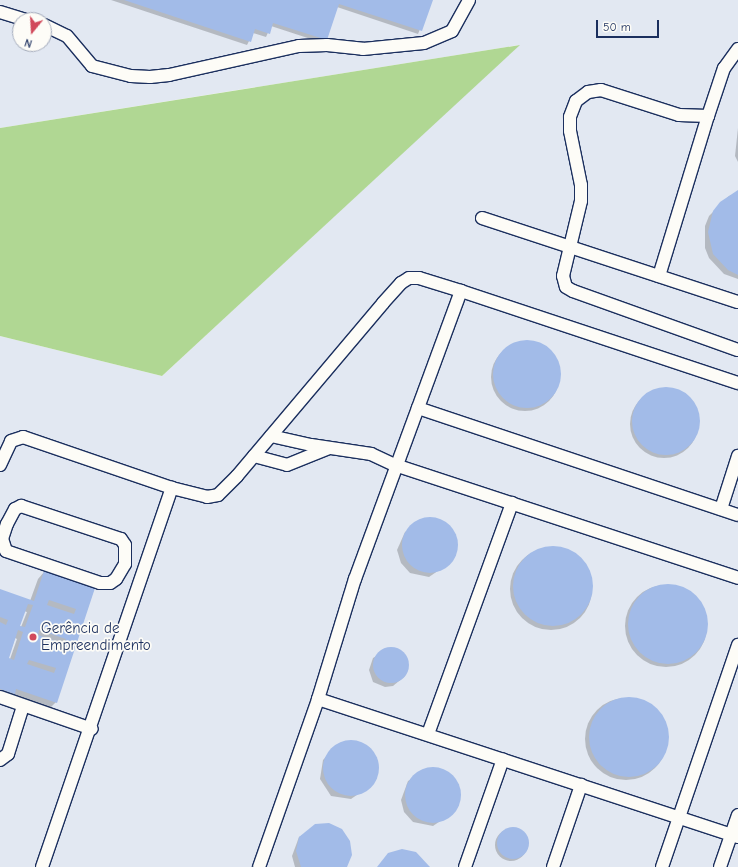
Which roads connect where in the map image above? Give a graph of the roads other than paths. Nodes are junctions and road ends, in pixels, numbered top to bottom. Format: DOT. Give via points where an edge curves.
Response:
graph roads {
  1 [pos="469,0"];
  2 [pos="0,12"];
  3 [pos="12,16"];
  4 [pos="52,29"];
  5 [pos="738,49"];
  6 [pos="708,116"];
  7 [pos="482,218"];
  8 [pos="571,246"];
  9 [pos="659,276"];
  10 [pos="461,290"];
  11 [pos="738,302"];
  12 [pos="738,350"];
  13 [pos="738,383"];
  14 [pos="418,408"];
  15 [pos="271,436"];
  16 [pos="329,448"];
  17 [pos="254,456"];
  18 [pos="738,456"];
  19 [pos="0,465"];
  20 [pos="395,465"];
  21 [pos="172,488"];
  22 [pos="512,503"];
  23 [pos="721,509"];
  24 [pos="738,515"];
  25 [pos="125,564"];
  26 [pos="145,571"];
  27 [pos="738,578"];
  28 [pos="738,645"];
  29 [pos="0,697"];
  30 [pos="318,699"];
  31 [pos="23,706"];
  32 [pos="92,729"];
  33 [pos="428,734"];
  34 [pos="503,759"];
  35 [pos="0,760"];
  36 [pos="581,785"];
  37 [pos="738,815"];
  38 [pos="680,818"];
  39 [pos="735,835"];
  40 [pos="42,867"];
  41 [pos="259,867"];
  42 [pos="465,867"];
  43 [pos="553,867"];
  44 [pos="662,867"];
  45 [pos="720,867"];
  1 -- 4 [label="lane" via="452,31 424,43 363,49 326,45 299,46 150,77 131,76 92,66 67,36"];
  2 -- 3 [label="lane"];
  5 -- 6 [label="lane" via="724,68"];
  6 -- 8 [label="lane" via="679,115 600,90 588,92 579,98 570,117 570,131 581,185 579,216"];
  6 -- 9 [label="lane"];
  7 -- 8 [label="lane"];
  8 -- 9 [label="lane"];
  8 -- 12 [label="lane" via="563,276 570,290"];
  9 -- 11 [label="lane"];
  10 -- 13 [label="lane"];
  10 -- 14 [label="lane"];
  10 -- 15 [label="lane" via="419,278 404,280"];
  14 -- 20 [label="lane"];
  14 -- 23 [label="lane"];
  15 -- 16 [label="lane"];
  15 -- 17 [label="lane"];
  16 -- 17 [label="lane" via="287,465"];
  16 -- 20 [label="lane" via="364,452"];
  17 -- 21 [label="lane" via="218,495 207,497"];
  18 -- 23 [label="lane"];
  19 -- 21 [label="lane" via="11,441 24,437"];
  20 -- 22 [label="lane"];
  20 -- 30 [label="lane" via="355,579"];
  21 -- 26 [label="lane"];
  22 -- 27 [label="lane"];
  22 -- 33 [label="lane"];
  23 -- 24 [label="lane"];
  25 -- 25 [label="lane" via="114,581 104,584 12,555 4,548 2,539 15,509 24,506 118,537 125,545"];
  25 -- 26 [label="lane"];
  26 -- 32 [label="lane"];
  28 -- 38 [label="lane"];
  29 -- 31 [label="lane"];
  30 -- 33 [label="lane"];
  30 -- 41 [label="lane"];
  31 -- 32 [label="lane"];
  31 -- 35 [label="lane" via="9,751"];
  32 -- 40 [label="lane"];
  33 -- 34 [label="lane"];
  34 -- 36 [label="lane"];
  34 -- 42 [label="lane"];
  36 -- 38 [label="lane"];
  36 -- 43 [label="lane"];
  37 -- 39 [label="lane"];
  38 -- 39 [label="lane"];
  38 -- 44 [label="lane"];
  39 -- 45 [label="lane"];
}
